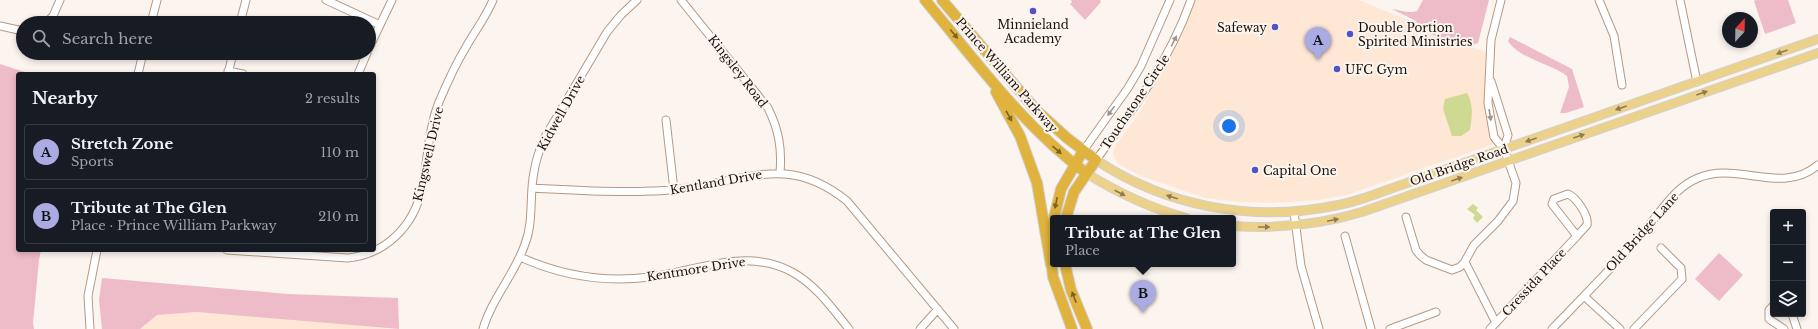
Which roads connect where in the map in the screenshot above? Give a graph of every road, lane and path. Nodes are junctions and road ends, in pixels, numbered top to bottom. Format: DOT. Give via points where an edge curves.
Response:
graph roads {
  1 [pos="60,0"];
  2 [pos="157,0"];
  3 [pos="246,0"];
  4 [pos="326,0"];
  5 [pos="392,0"];
  6 [pos="493,0"];
  7 [pos="637,0"];
  8 [pos="681,0"];
  9 [pos="925,0"];
  10 [pos="942,0"];
  11 [pos="1170,0"];
  12 [pos="1191,0"];
  13 [pos="1501,0"];
  14 [pos="1599,0"];
  15 [pos="1680,0"];
  16 [pos="53,16"];
  17 [pos="153,16"];
  18 [pos="242,16"];
  19 [pos="361,16"];
  20 [pos="376,23"];
  21 [pos="380,25"];
  22 [pos="0,26"];
  23 [pos="16,29"];
  24 [pos="376,33"];
  25 [pos="1818,39"];
  26 [pos="1818,53"];
  27 [pos="974,59"];
  28 [pos="141,60"];
  29 [pos="231,60"];
  30 [pos="364,60"];
  31 [pos="138,72"];
  32 [pos="228,72"];
  33 [pos="359,72"];
  34 [pos="1490,77"];
  35 [pos="1697,82"];
  36 [pos="1622,86"];
  37 [pos="666,120"];
  38 [pos="1504,149"];
  39 [pos="1083,150"];
  40 [pos="1096,160"];
  41 [pos="1508,161"];
  42 [pos="1074,164"];
  43 [pos="1818,165"];
  44 [pos="780,173"];
  45 [pos="1086,173"];
  46 [pos="532,188"];
  47 [pos="674,190"];
  48 [pos="1294,212"];
  49 [pos="1055,215"];
  50 [pos="1067,215"];
  51 [pos="1176,215"];
  52 [pos="1406,218"];
  53 [pos="1236,226"];
  54 [pos="1295,226"];
  55 [pos="1345,236"];
  56 [pos="1577,236"];
  57 [pos="1660,248"];
  58 [pos="376,251"];
  59 [pos="97,252"];
  60 [pos="278,252"];
  61 [pos="374,252"];
  62 [pos="328,254"];
  63 [pos="520,257"];
  64 [pos="1050,259"];
  65 [pos="1465,262"];
  66 [pos="1051,267"];
  67 [pos="1066,267"];
  68 [pos="1584,296"];
  69 [pos="938,309"];
  70 [pos="1770,309"];
  71 [pos="1436,312"];
  72 [pos="1793,317"];
  73 [pos="1496,323"];
  74 [pos="90,329"];
  75 [pos="483,329"];
  76 [pos="849,329"];
  77 [pos="920,329"];
  78 [pos="954,329"];
  79 [pos="1072,329"];
  80 [pos="1087,329"];
  81 [pos="1319,329"];
  82 [pos="1372,329"];
  83 [pos="1390,329"];
  84 [pos="1490,329"];
  85 [pos="1552,329"];
  86 [pos="1620,329"];
  87 [pos="1634,329"];
  88 [pos="1784,329"];
  89 [pos="1797,329"];
  1 -- 16 [label="street"];
  2 -- 17 [label="street"];
  3 -- 18 [label="street"];
  4 -- 19 [label="street"];
  5 -- 21 [label="street"];
  6 -- 58 [label="street, Kingswell Drive" via="456,64 438,107 419,200 408,222 395,238"];
  7 -- 46 [label="street, Kidwell Drive" via="607,32 545,137 535,164"];
  8 -- 44 [label="street, Kingsley Road" via="768,108 780,139"];
  9 -- 27 [label="highway, Prince William Parkway, one-way"];
  10 -- 39 [label="highway, Prince William Parkway" via="1036,110"];
  11 -- 39 [label="street, Touchstone Circle, one-way" via="1141,66"];
  40 -- 12 [label="street, Touchstone Circle, one-way" via="1159,70 1175,40"];
  13 -- 34 [label="street" via="1491,40"];
  14 -- 36 [label="street" via="1614,36"];
  15 -- 35 [label="street"];
  20 -- 21 [label="street"];
  21 -- 24 [label="street"];
  22 -- 23 [label="street"];
  25 -- 35 [label="main road, Old Bridge Road, one-way"];
  41 -- 26 [label="main road, Old Bridge Road, one-way"];
  27 -- 42 [label="highway, Prince William Parkway, one-way" via="1034,128"];
  27 -- 64 [label="highway, one-way" via="1014,123 1026,150 1039,189"];
  28 -- 31 [label="street"];
  29 -- 32 [label="street"];
  30 -- 33 [label="street"];
  34 -- 38 [label="street" via="1508,135"];
  34 -- 38 [label="street, one-way" via="1488,103 1491,124 1495,140"];
  35 -- 38 [label="main road, Old Bridge Road, one-way"];
  37 -- 47 [label="street"];
  38 -- 41 [label="street"];
  38 -- 48 [label="main road, Old Bridge Road" via="1359,200"];
  39 -- 40 [label="highway, Prince William Parkway"];
  39 -- 42 [label="highway"];
  40 -- 45 [label="highway"];
  48 -- 40 [label="main road, Old Bridge Road, one-way" via="1237,211 1188,202 1146,188"];
  54 -- 41 [label="main road, Old Bridge Road, one-way" via="1320,223 1362,212"];
  41 -- 65 [label="street" via="1516,183 1513,201 1498,221 1474,245"];
  42 -- 45 [label="highway, Prince William Parkway"];
  42 -- 49 [label="highway, one-way" via="1060,189"];
  43 -- 68 [label="street, Old Bridge Lane" via="1808,172 1790,178 1767,179 1728,172 1709,174 1688,183 1672,197 1645,231"];
  44 -- 47 [label="street, Kentland Drive" via="755,174"];
  44 -- 69 [label="street, Kentland Drive" via="814,181 847,201"];
  45 -- 50 [label="highway" via="1071,199"];
  45 -- 51 [label="main road, one-way" via="1126,196"];
  46 -- 47 [label="street, Kentland Drive" via="636,192"];
  46 -- 63 [label="street, Kidwell Drive" via="529,232"];
  48 -- 54 [label="street"];
  52 -- 65 [label="street" via="1416,250 1424,259 1452,270"];
  53 -- 54 [label="main road, Old Bridge Road, one-way"];
  54 -- 81 [label="street" via="1301,266"];
  55 -- 82 [label="street"];
  56 -- 56 [label="street, Cressida Place" via="1552,204 1554,199 1568,194 1574,198 1587,218 1584,229"];
  56 -- 73 [label="street, Cressida Place"];
  57 -- 87 [label="street" via="1681,268 1682,279"];
  59 -- 74 [label="street" via="88,296"];
  60 -- 62 [label="street, Kingswell Drive"];
  61 -- 62 [label="street, Kingswell Drive" via="357,257"];
  63 -- 75 [label="street, Kidwell Drive" via="492,305"];
  63 -- 76 [label="street, Kentmore Drive" via="560,272 608,279 650,277 731,261 767,262 802,278 823,297"];
  65 -- 73 [label="street"];
  66 -- 79 [label="highway"];
  80 -- 67 [label="highway, one-way" via="1071,290"];
  68 -- 85 [label="street, Old Bridge Lane"];
  68 -- 86 [label="street"];
  69 -- 77 [label="street"];
  69 -- 78 [label="street, Kentland Drive"];
  70 -- 88 [label="street" via="1769,319"];
  71 -- 83 [label="street"];
  72 -- 89 [label="street"];
  73 -- 84 [label="street, Cressida Place"];
}
